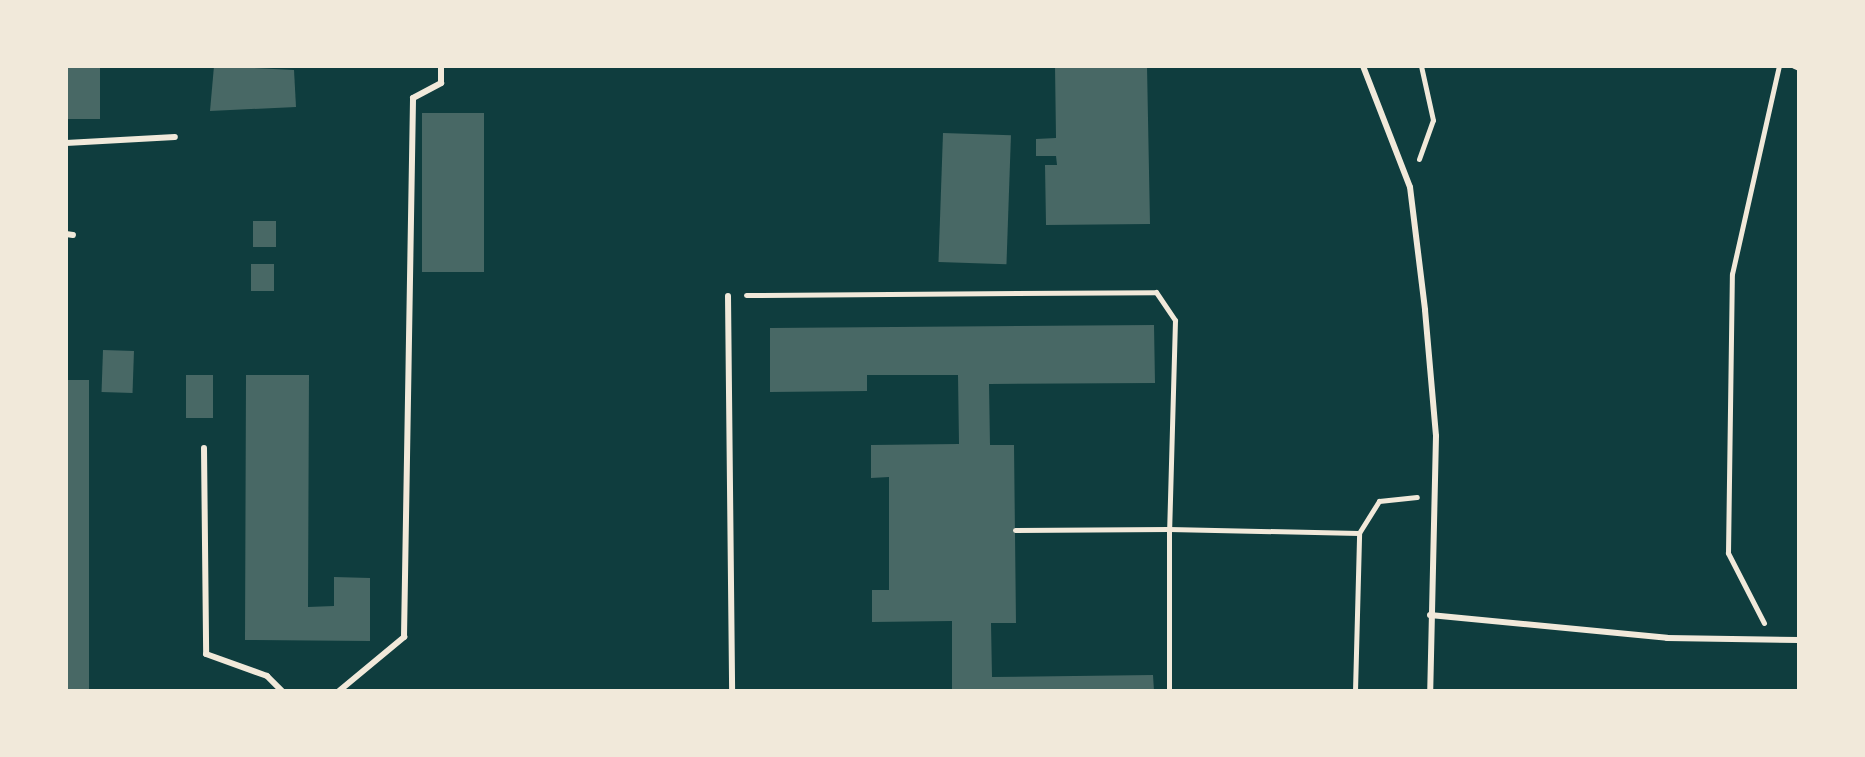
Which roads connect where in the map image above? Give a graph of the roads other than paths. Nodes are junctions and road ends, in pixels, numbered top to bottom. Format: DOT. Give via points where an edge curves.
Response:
graph roads {
  1 [pos="441,66"];
  2 [pos="1363,66"];
  3 [pos="175,137"];
  4 [pos="66,143"];
  5 [pos="728,296"];
  6 [pos="204,448"];
  7 [pos="1430,615"];
  8 [pos="1799,640"];
  9 [pos="282,691"];
  10 [pos="339,691"];
  11 [pos="732,691"];
  12 [pos="1430,691"];
  1 -- 10 [label="lane" via="441,83 413,98 404,637"];
  2 -- 7 [label="lane" via="1410,187 1435,420"];
  3 -- 4 [label="lane"];
  5 -- 11 [label="lane"];
  6 -- 9 [label="lane" via="206,654 267,676"];
  7 -- 8 [label="lane" via="1667,638"];
  7 -- 12 [label="lane"];
}
